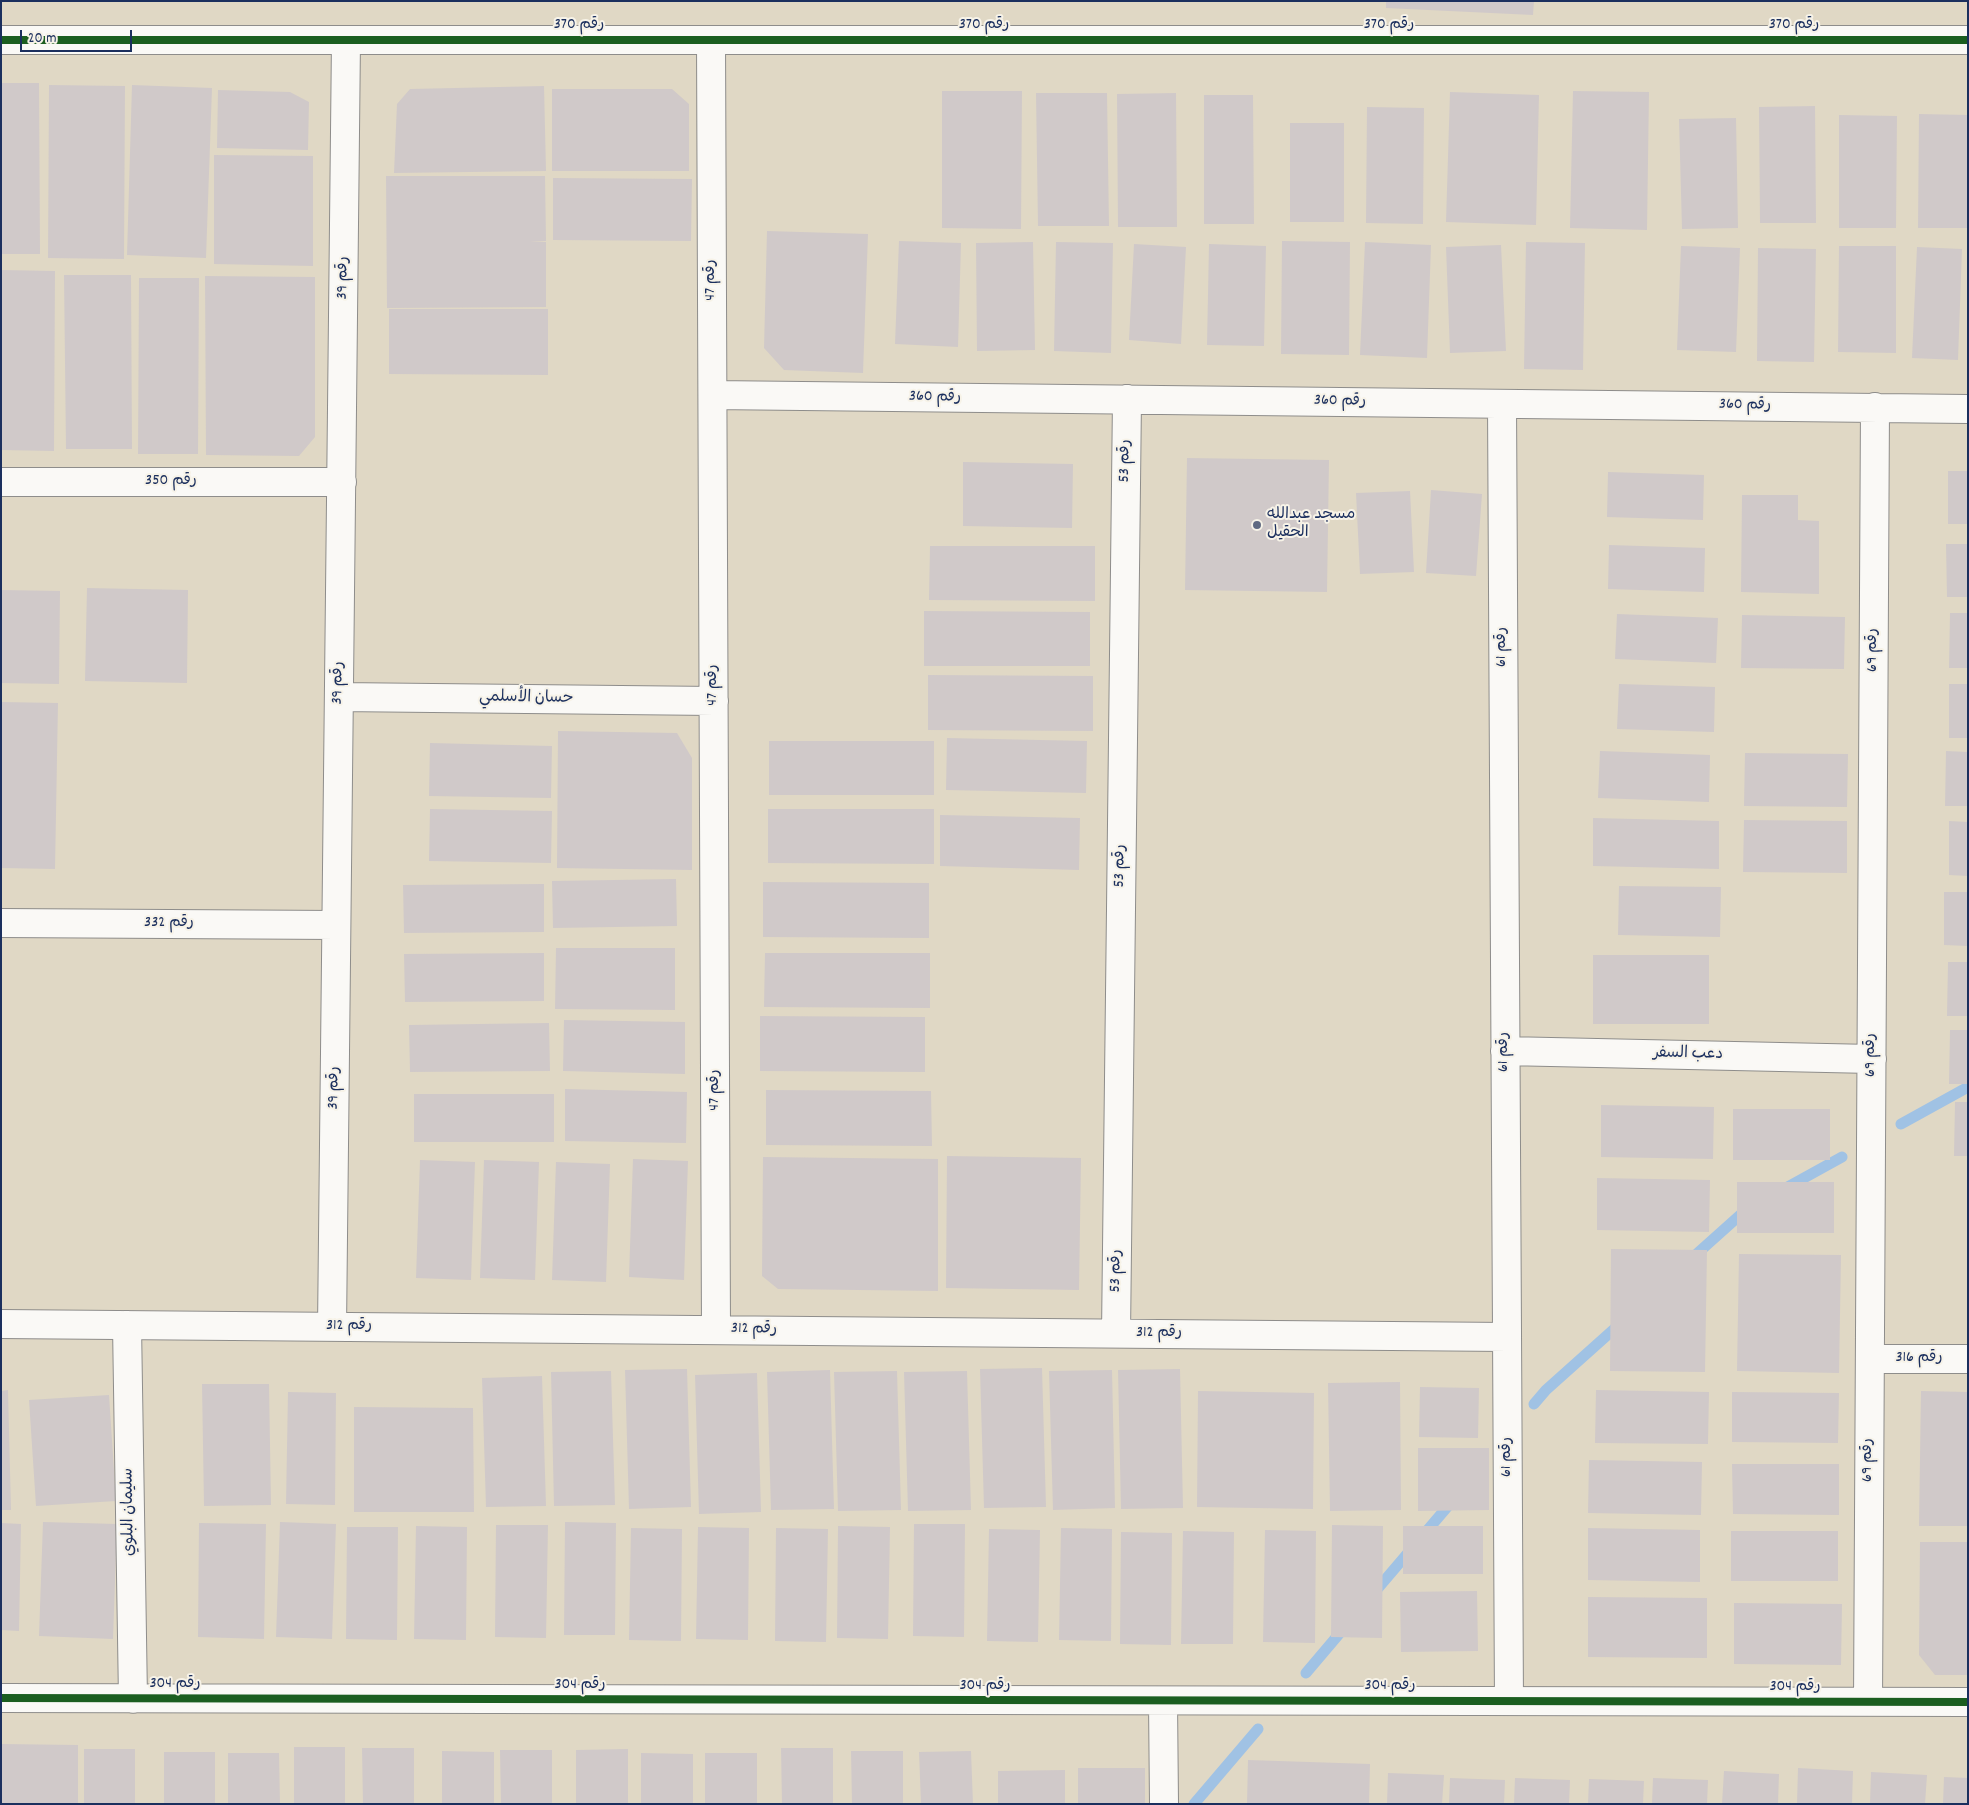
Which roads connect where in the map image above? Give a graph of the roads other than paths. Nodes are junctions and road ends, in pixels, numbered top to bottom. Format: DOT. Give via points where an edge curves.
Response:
graph roads {
  1 [pos="1,40"];
  2 [pos="346,40"];
  3 [pos="712,40"];
  4 [pos="1968,40"];
  5 [pos="713,395"];
  6 [pos="1127,400"];
  7 [pos="1502,404"];
  8 [pos="1876,407"];
  9 [pos="1968,408"];
  10 [pos="1,482"];
  11 [pos="342,482"];
  12 [pos="339,697"];
  13 [pos="714,701"];
  14 [pos="1,923"];
  15 [pos="336,926"];
  16 [pos="1505,1051"];
  17 [pos="1872,1059"];
  18 [pos="1,1324"];
  19 [pos="127,1325"];
  20 [pos="332,1327"];
  21 [pos="716,1330"];
  22 [pos="1116,1334"];
  23 [pos="1507,1337"];
  24 [pos="1870,1359"];
  25 [pos="1968,1359"];
  26 [pos="1,1698"];
  27 [pos="133,1698"];
  28 [pos="1163,1701"];
  29 [pos="1509,1701"];
  30 [pos="1868,1702"];
  31 [pos="1968,1702"];
  32 [pos="1164,1804"];
  1 -- 2 [label="street, رقم 370"];
  2 -- 3 [label="street, رقم 370"];
  2 -- 11 [label="street, رقم 39"];
  3 -- 4 [label="street, رقم 370"];
  3 -- 5 [label="street, رقم 47"];
  5 -- 6 [label="street, رقم 360"];
  5 -- 13 [label="street, رقم 47"];
  6 -- 7 [label="street, رقم 360"];
  6 -- 22 [label="street, رقم 53"];
  7 -- 8 [label="street, رقم 360"];
  7 -- 16 [label="street, رقم 61"];
  8 -- 9 [label="street, رقم 360"];
  8 -- 17 [label="street, رقم 69"];
  10 -- 11 [label="street, رقم 350"];
  11 -- 12 [label="street, رقم 39"];
  12 -- 13 [label="street, حسان الأسلمي"];
  12 -- 15 [label="street, رقم 39"];
  13 -- 21 [label="street, رقم 47"];
  14 -- 15 [label="street, رقم 332"];
  15 -- 20 [label="street, رقم 39"];
  16 -- 17 [label="street, دعب السفر"];
  16 -- 23 [label="street, رقم 61"];
  17 -- 24 [label="street, رقم 69"];
  18 -- 19 [label="street, رقم 312"];
  19 -- 20 [label="street, رقم 312"];
  19 -- 27 [label="street, سليمان البلوي"];
  20 -- 21 [label="street, رقم 312"];
  21 -- 22 [label="street, رقم 312"];
  22 -- 23 [label="street, رقم 312"];
  23 -- 29 [label="street, رقم 61"];
  24 -- 25 [label="street, رقم 316"];
  24 -- 30 [label="street, رقم 69"];
  26 -- 27 [label="street, رقم 304"];
  27 -- 28 [label="street, رقم 304"];
  28 -- 29 [label="street, رقم 304"];
  28 -- 32 [label="street"];
  29 -- 30 [label="street, رقم 304"];
  30 -- 31 [label="street, رقم 304"];
}
